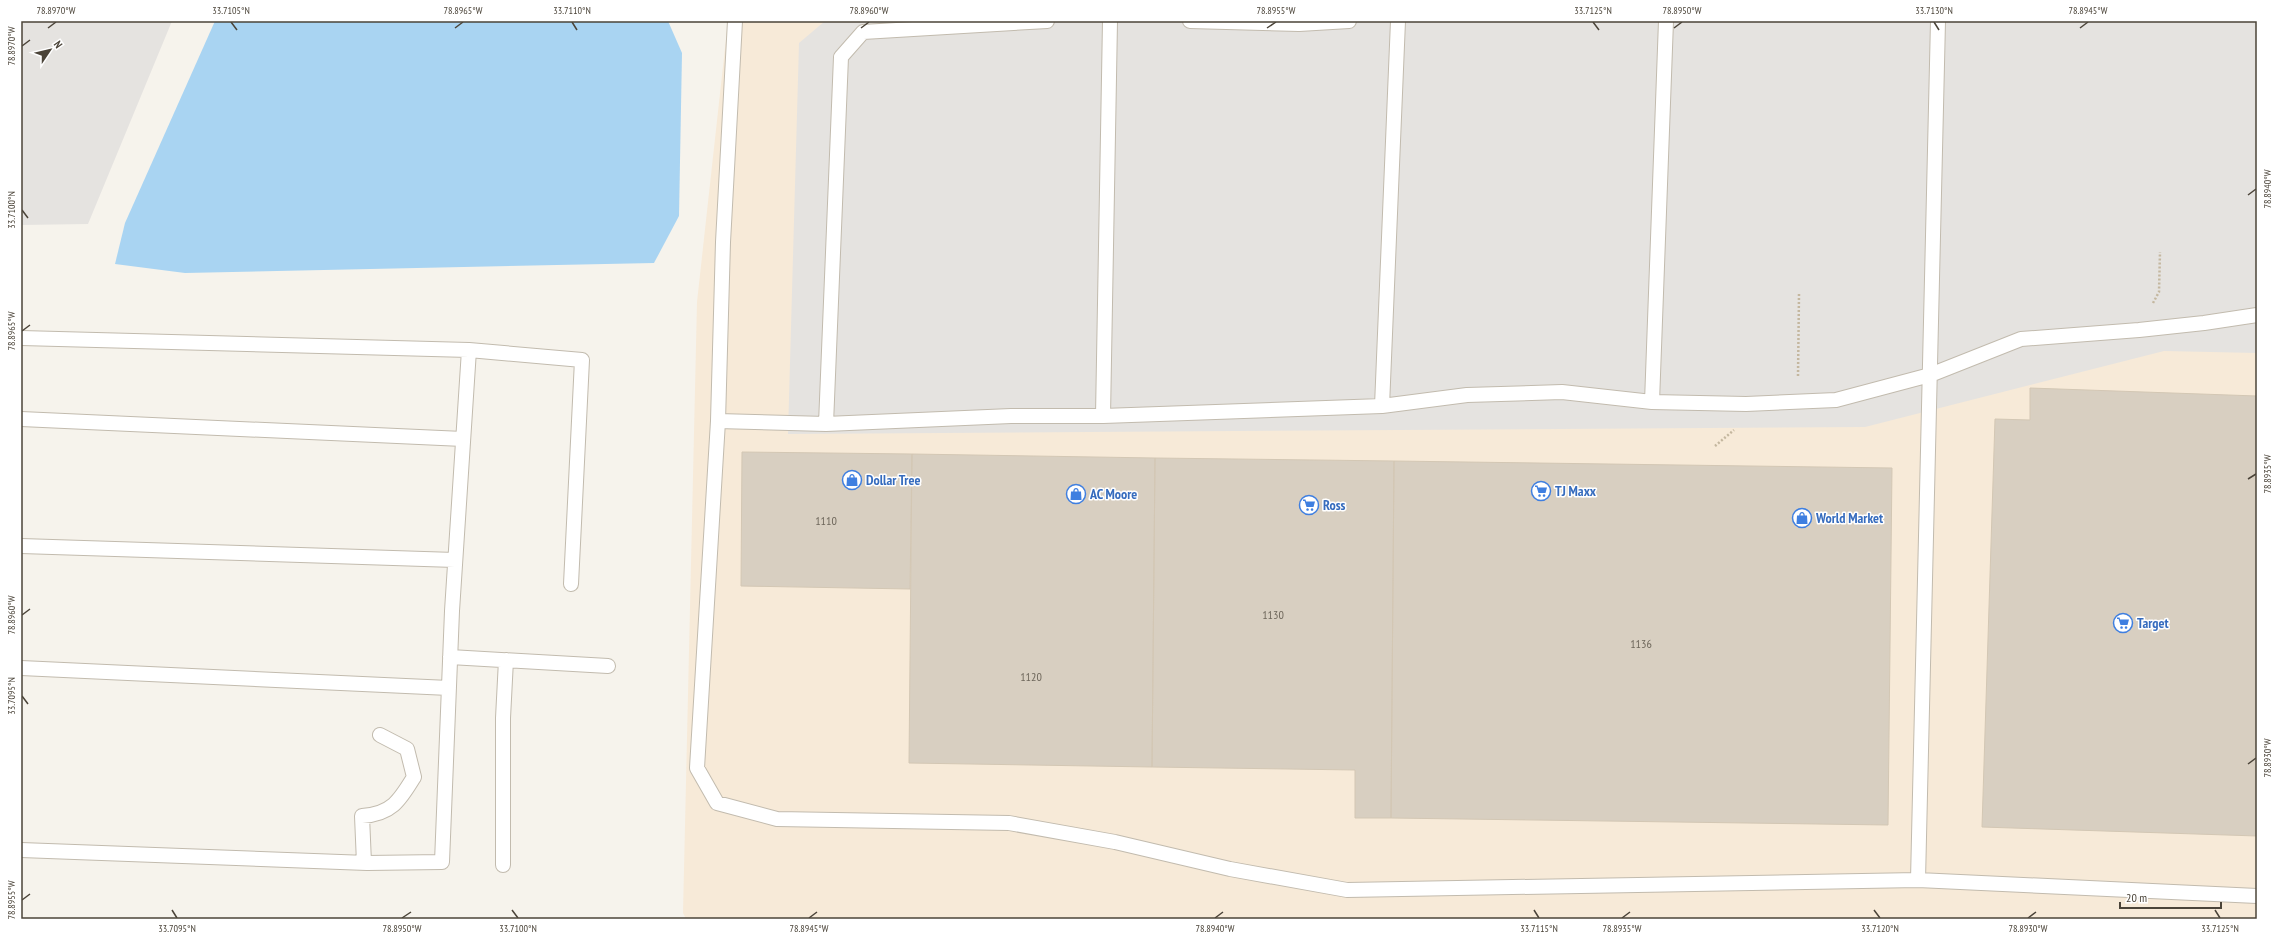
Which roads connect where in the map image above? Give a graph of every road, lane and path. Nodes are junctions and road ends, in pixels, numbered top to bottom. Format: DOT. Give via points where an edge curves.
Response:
graph roads {
  1 [pos="735,21"];
  2 [pos="1047,21"];
  3 [pos="1110,21"];
  4 [pos="1190,21"];
  5 [pos="1349,21"];
  6 [pos="1398,21"];
  7 [pos="1666,21"];
  8 [pos="1938,21"];
  9 [pos="2257,314"];
  10 [pos="21,338"];
  11 [pos="469,350"];
  12 [pos="1930,375"];
  13 [pos="1652,402"];
  14 [pos="1382,406"];
  15 [pos="1103,416"];
  16 [pos="21,419"];
  17 [pos="718,421"];
  18 [pos="826,424"];
  19 [pos="463,439"];
  20 [pos="21,546"];
  21 [pos="455,560"];
  22 [pos="571,584"];
  23 [pos="450,657"];
  24 [pos="506,660"];
  25 [pos="608,666"];
  26 [pos="21,668"];
  27 [pos="449,688"];
  28 [pos="380,735"];
  29 [pos="21,850"];
  30 [pos="364,863"];
  31 [pos="503,865"];
  32 [pos="1918,880"];
  33 [pos="2257,896"];
  1 -- 17 [label="lane" via="723,242"];
  2 -- 18 [label="lane" via="863,32 841,57"];
  3 -- 15 [label="lane"];
  4 -- 5 [label="lane" via="1299,24"];
  6 -- 14 [label="lane"];
  7 -- 13 [label="lane"];
  8 -- 12 [label="lane"];
  9 -- 12 [label="lane" via="2133,331 2021,339"];
  10 -- 11 [label="lane"];
  11 -- 19 [label="lane"];
  11 -- 22 [label="lane" via="582,360"];
  12 -- 13 [label="lane" via="1836,400 1746,404"];
  12 -- 32 [label="lane"];
  13 -- 14 [label="lane" via="1562,392 1467,395"];
  14 -- 15 [label="lane"];
  15 -- 18 [label="lane" via="1010,416"];
  16 -- 19 [label="lane"];
  17 -- 18 [label="lane"];
  17 -- 32 [label="lane" via="697,768 717,803 777,820 1009,824 1114,842 1230,869 1347,890"];
  19 -- 21 [label="lane"];
  20 -- 21 [label="lane"];
  21 -- 23 [label="lane"];
  23 -- 24 [label="lane"];
  23 -- 27 [label="lane"];
  24 -- 25 [label="lane"];
  24 -- 31 [label="lane" via="503,718"];
  26 -- 27 [label="lane"];
  27 -- 30 [label="lane" via="442,862"];
  28 -- 30 [label="lane" via="407,749 414,777 400,800 378,815 362,816"];
  29 -- 30 [label="lane"];
  32 -- 33 [label="lane"];
}
